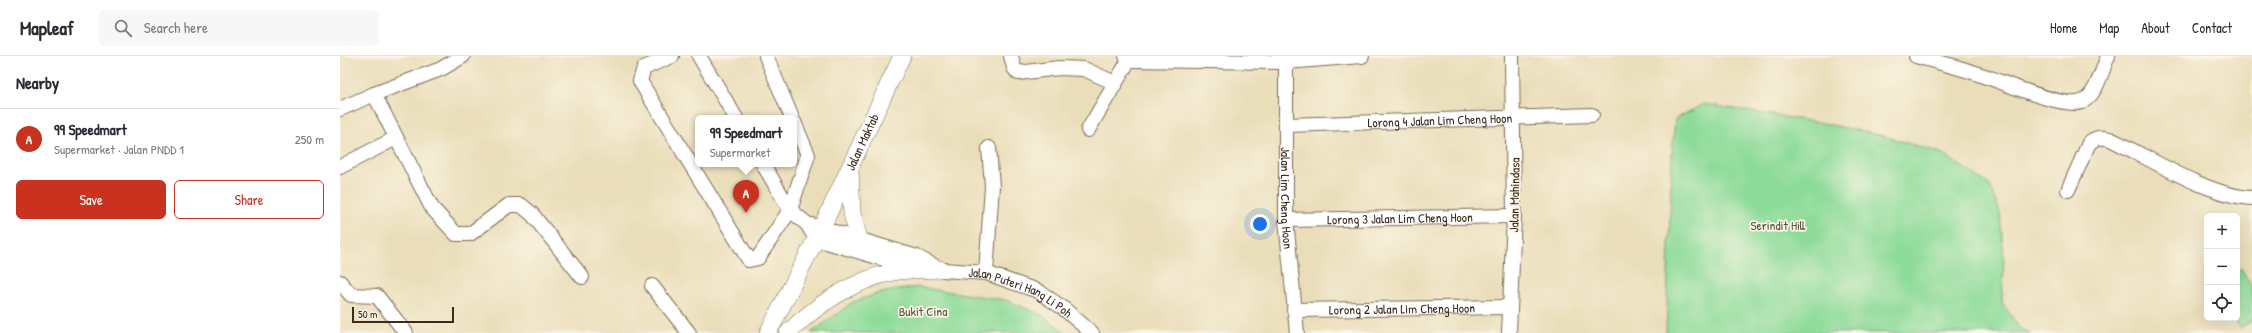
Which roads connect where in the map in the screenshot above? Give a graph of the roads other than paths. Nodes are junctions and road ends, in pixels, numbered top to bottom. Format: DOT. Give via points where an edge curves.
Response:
graph roads {
  1 [pos="463,56"];
  2 [pos="672,56"];
  3 [pos="699,56"];
  4 [pos="766,56"];
  5 [pos="902,56"];
  6 [pos="1011,56"];
  7 [pos="1362,56"];
  8 [pos="1512,56"];
  9 [pos="1916,56"];
  10 [pos="2108,56"];
  11 [pos="1128,58"];
  12 [pos="1257,59"];
  13 [pos="1286,62"];
  14 [pos="1115,83"];
  15 [pos="374,94"];
  16 [pos="340,110"];
  17 [pos="734,115"];
  18 [pos="791,115"];
  19 [pos="1592,115"];
  20 [pos="1514,117"];
  21 [pos="1287,125"];
  22 [pos="797,129"];
  23 [pos="1088,130"];
  24 [pos="396,138"];
  25 [pos="989,148"];
  26 [pos="850,165"];
  27 [pos="340,167"];
  28 [pos="765,167"];
  29 [pos="2068,190"];
  30 [pos="2252,198"];
  31 [pos="790,210"];
  32 [pos="1514,216"];
  33 [pos="1286,220"];
  34 [pos="815,230"];
  35 [pos="859,238"];
  36 [pos="939,269"];
  37 [pos="986,273"];
  38 [pos="582,277"];
  39 [pos="340,282"];
  40 [pos="652,286"];
  41 [pos="1510,307"];
  42 [pos="1294,310"];
  43 [pos="406,333"];
  44 [pos="689,333"];
  45 [pos="768,333"];
  46 [pos="788,333"];
  47 [pos="1092,333"];
  48 [pos="1297,333"];
  49 [pos="1510,333"];
  1 -- 15 [label="street" via="441,69"];
  2 -- 31 [label="street" via="644,68 640,81 749,260 758,258"];
  3 -- 17 [label="street"];
  4 -- 18 [label="street"];
  5 -- 26 [label="main road, Jalan Maktab"];
  6 -- 14 [label="street" via="1018,74 1059,68 1084,69"];
  7 -- 13 [label="street"];
  8 -- 20 [label="street, Jalan Mahindasa"];
  9 -- 10 [label="street" via="2055,101 2074,104 2085,100 2093,91"];
  11 -- 12 [label="street"];
  11 -- 14 [label="street"];
  12 -- 13 [label="street"];
  13 -- 21 [label="street, Jalan Lim Cheng Hoon"];
  14 -- 23 [label="street"];
  15 -- 16 [label="street"];
  15 -- 24 [label="street"];
  19 -- 20 [label="street, Lorong 4 Jalan Lim Cheng Hoon"];
  20 -- 21 [label="street, Lorong 4 Jalan Lim Cheng Hoon"];
  20 -- 32 [label="street, Jalan Mahindasa"];
  21 -- 33 [label="street, Jalan Lim Cheng Hoon"];
  22 -- 31 [label="street" via="808,155"];
  24 -- 27 [label="street"];
  24 -- 38 [label="street" via="432,208 456,234 470,234 509,205 521,205 532,214"];
  25 -- 37 [label="street" via="992,186"];
  26 -- 34 [label="main road, Jalan Maktab"];
  26 -- 35 [label="main road" via="852,214"];
  28 -- 31 [label="street"];
  29 -- 30 [label="street" via="2089,144 2094,139 2102,137 2116,141 2207,186 2228,194"];
  31 -- 34 [label="street"];
  32 -- 33 [label="street, Lorong 3 Jalan Lim Cheng Hoon"];
  32 -- 41 [label="street, Jalan Mahindasa"];
  33 -- 42 [label="street, Jalan Lim Cheng Hoon"];
  34 -- 35 [label="street, Jalan Puteri Hang Li Poh"];
  34 -- 36 [label="street, Jalan Puteri Hang Li Poh" via="915,268"];
  34 -- 45 [label="main road"];
  35 -- 36 [label="street, Jalan Puteri Hang Li Poh" via="917,257"];
  36 -- 37 [label="street, Jalan Puteri Hang Li Poh"];
  36 -- 46 [label="main road" via="894,272 850,287 815,310"];
  37 -- 47 [label="street, Jalan Puteri Hang Li Poh" via="1038,291"];
  39 -- 43 [label="street" via="351,295 377,296"];
  40 -- 44 [label="street"];
  41 -- 42 [label="street, Lorong 2 Jalan Lim Cheng Hoon"];
  41 -- 49 [label="street, Jalan Mahindasa"];
  42 -- 48 [label="street, Jalan Lim Cheng Hoon"];
}
